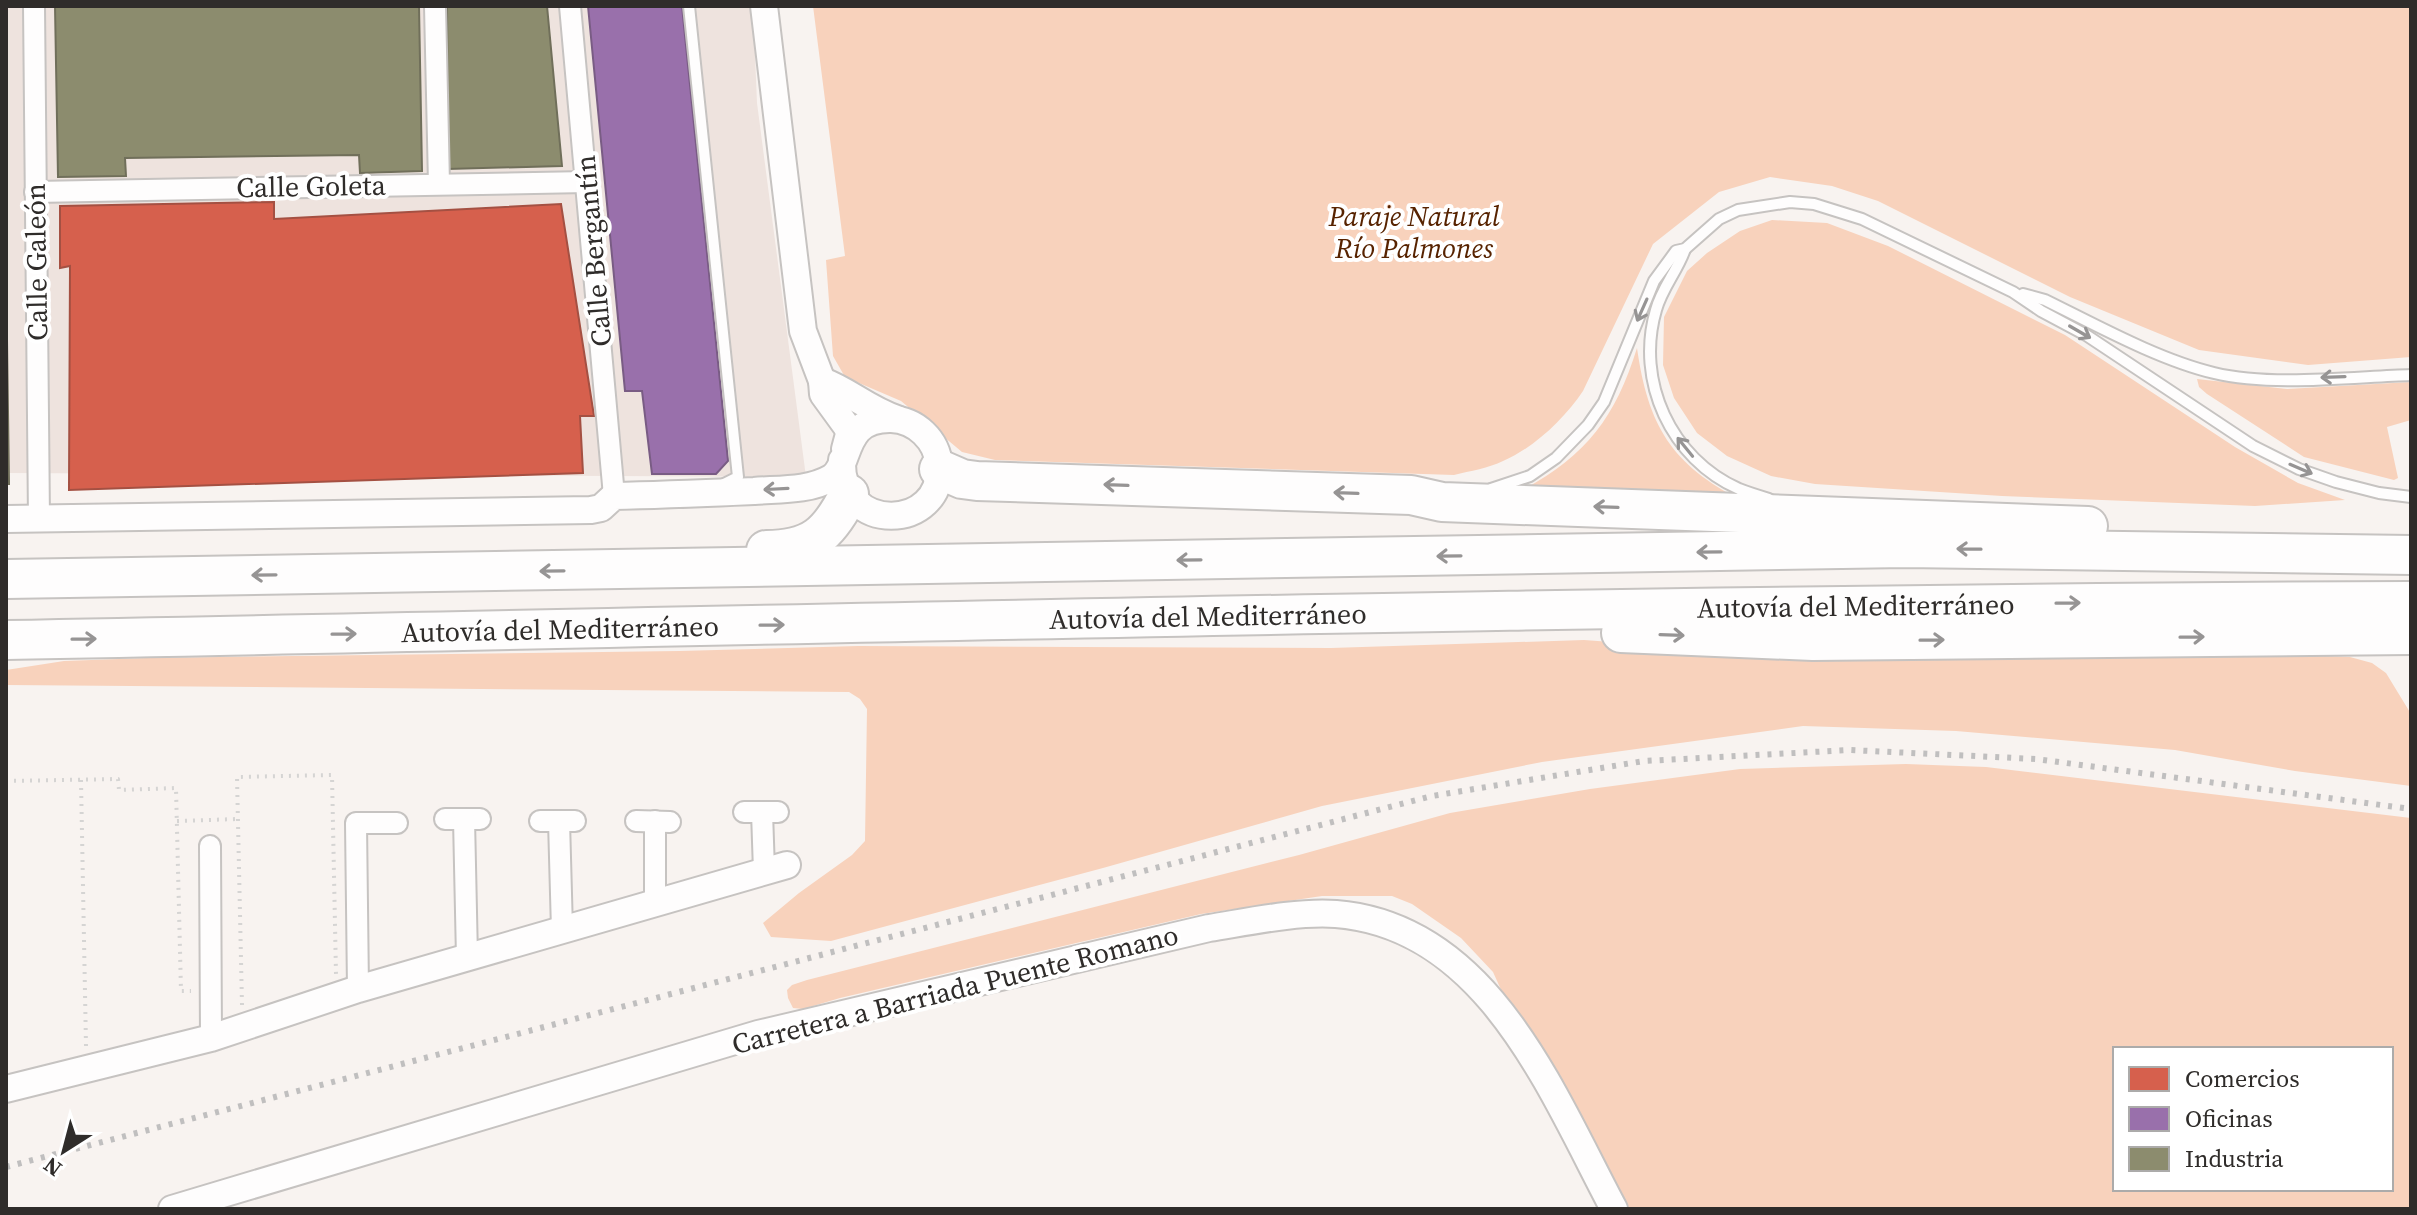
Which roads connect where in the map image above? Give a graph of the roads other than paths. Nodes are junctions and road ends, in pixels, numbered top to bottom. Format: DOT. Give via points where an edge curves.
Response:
graph roads {
  1 [pos="34,6"];
  2 [pos="435,6"];
  3 [pos="570,6"];
  4 [pos="689,6"];
  5 [pos="764,6"];
  6 [pos="587,182"];
  7 [pos="439,184"];
  8 [pos="35,192"];
  9 [pos="1685,249"];
  10 [pos="2013,292"];
  11 [pos="2411,375"];
  12 [pos="822,381"];
  13 [pos="904,421"];
  14 [pos="846,468"];
  15 [pos="939,469"];
  16 [pos="1482,489"];
  17 [pos="1456,491"];
  18 [pos="706,493"];
  19 [pos="1411,495"];
  20 [pos="614,496"];
  21 [pos="2411,497"];
  22 [pos="6,519"];
  23 [pos="39,519"];
  24 [pos="1913,519"];
  25 [pos="2411,536"];
  26 [pos="2411,555"];
  27 [pos="630,570"];
  28 [pos="6,579"];
  29 [pos="2411,601"];
  30 [pos="1429,612"];
  31 [pos="2411,635"];
  32 [pos="6,640"];
  33 [pos="761,812"];
  34 [pos="463,819"];
  35 [pos="558,821"];
  36 [pos="654,821"];
  37 [pos="397,823"];
  38 [pos="210,846"];
  39 [pos="775,868"];
  40 [pos="655,903"];
  41 [pos="562,930"];
  42 [pos="467,958"];
  43 [pos="347,993"];
  44 [pos="211,1038"];
  45 [pos="6,1089"];
  46 [pos="172,1209"];
  47 [pos="1614,1209"];
  1 -- 8 [label="street, Calle Galeón"];
  2 -- 7 [label="street"];
  3 -- 6 [label="street, Calle Bergantín"];
  4 -- 18 [label="lane" via="738,477"];
  5 -- 12 [label="street" via="803,331"];
  6 -- 7 [label="street, Calle Goleta"];
  6 -- 20 [label="street, Calle Bergantín"];
  7 -- 8 [label="street, Calle Goleta"];
  8 -- 23 [label="street, Calle Galeón"];
  9 -- 10 [label="lane" via="1719,219 1738,210 1814,204 1862,219"];
  9 -- 16 [label="lane, one-way" via="1676,251 1654,281 1604,402 1588,425 1530,476"];
  24 -- 9 [label="lane, one-way" via="1773,500 1739,489 1691,455 1655,398 1650,344 1657,306"];
  11 -- 10 [label="lane, one-way" via="2269,380 2215,374 2045,300"];
  10 -- 21 [label="lane, one-way" via="2253,446 2336,482"];
  12 -- 13 [label="street"];
  12 -- 14 [label="street" via="823,394 849,434"];
  13 -- 14 [label="street" via="881,420 859,430"];
  13 -- 15 [label="street" via="932,442"];
  14 -- 15 [label="street" via="866,510 901,516 930,497"];
  14 -- 18 [label="street, one-way" via="798,488"];
  14 -- 27 [label="highway" via="829,528 815,540 790,550 652,551"];
  19 -- 15 [label="highway, one-way" via="977,481"];
  17 -- 19 [label="lane"];
  18 -- 20 [label="street"];
  24 -- 19 [label="highway, one-way" via="1442,502"];
  20 -- 23 [label="street" via="591,510"];
  22 -- 23 [label="street"];
  24 -- 25 [label="highway"];
  26 -- 27 [label="highway, Autovía del Mediterráneo, one-way" via="1905,548"];
  27 -- 28 [label="highway, Autovía del Mediterráneo, one-way"];
  30 -- 29 [label="highway, Autovía del Mediterráneo, one-way"];
  30 -- 31 [label="highway, one-way" via="1477,628 1813,641"];
  32 -- 30 [label="highway, Autovía del Mediterráneo, one-way"];
  33 -- 39 [label="street"];
  34 -- 42 [label="street"];
  35 -- 41 [label="street"];
  36 -- 40 [label="street"];
  37 -- 43 [label="street" via="356,823"];
  38 -- 44 [label="street"];
  39 -- 40 [label="street"];
  40 -- 41 [label="street"];
  41 -- 42 [label="street"];
  42 -- 43 [label="street"];
  43 -- 44 [label="street"];
  44 -- 45 [label="street"];
  46 -- 47 [label="street, Carretera a Barriada Puente Romano" via="758,1034 1209,928 1334,914 1404,931 1460,967 1487,994 1533,1061"];
}
